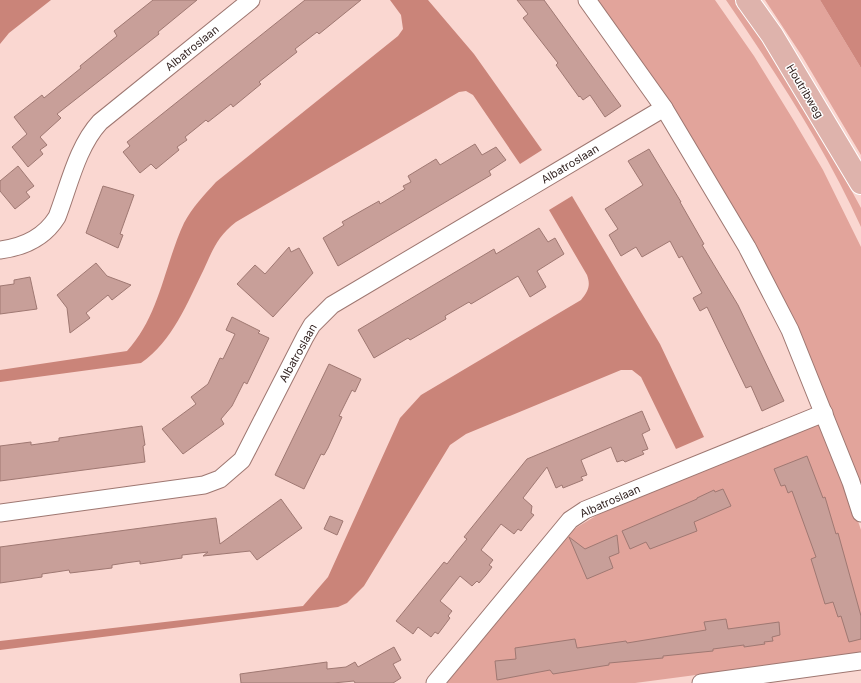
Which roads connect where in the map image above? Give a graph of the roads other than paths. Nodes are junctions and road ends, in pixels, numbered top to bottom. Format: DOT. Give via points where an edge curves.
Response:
graph roads {
  1 [pos="251,0"];
  2 [pos="587,0"];
  3 [pos="747,0"];
  4 [pos="664,108"];
  5 [pos="861,183"];
  6 [pos="0,250"];
  7 [pos="824,413"];
  8 [pos="0,512"];
  9 [pos="861,513"];
  10 [pos="861,661"];
  11 [pos="435,683"];
  12 [pos="701,683"];
  1 -- 6 [label="street, Albatroslaan" via="100,122 84,145 57,217 50,228 28,244"];
  2 -- 4 [label="street"];
  3 -- 5 [label="main road, Houtribweg" via="772,35"];
  4 -- 7 [label="street" via="747,247 790,330"];
  4 -- 8 [label="street, Albatroslaan" via="332,305 312,325 305,337 242,460 220,479 204,485"];
  7 -- 9 [label="street"];
  7 -- 11 [label="street, Albatroslaan" via="585,510 570,520"];
  10 -- 12 [label="street"];
}
